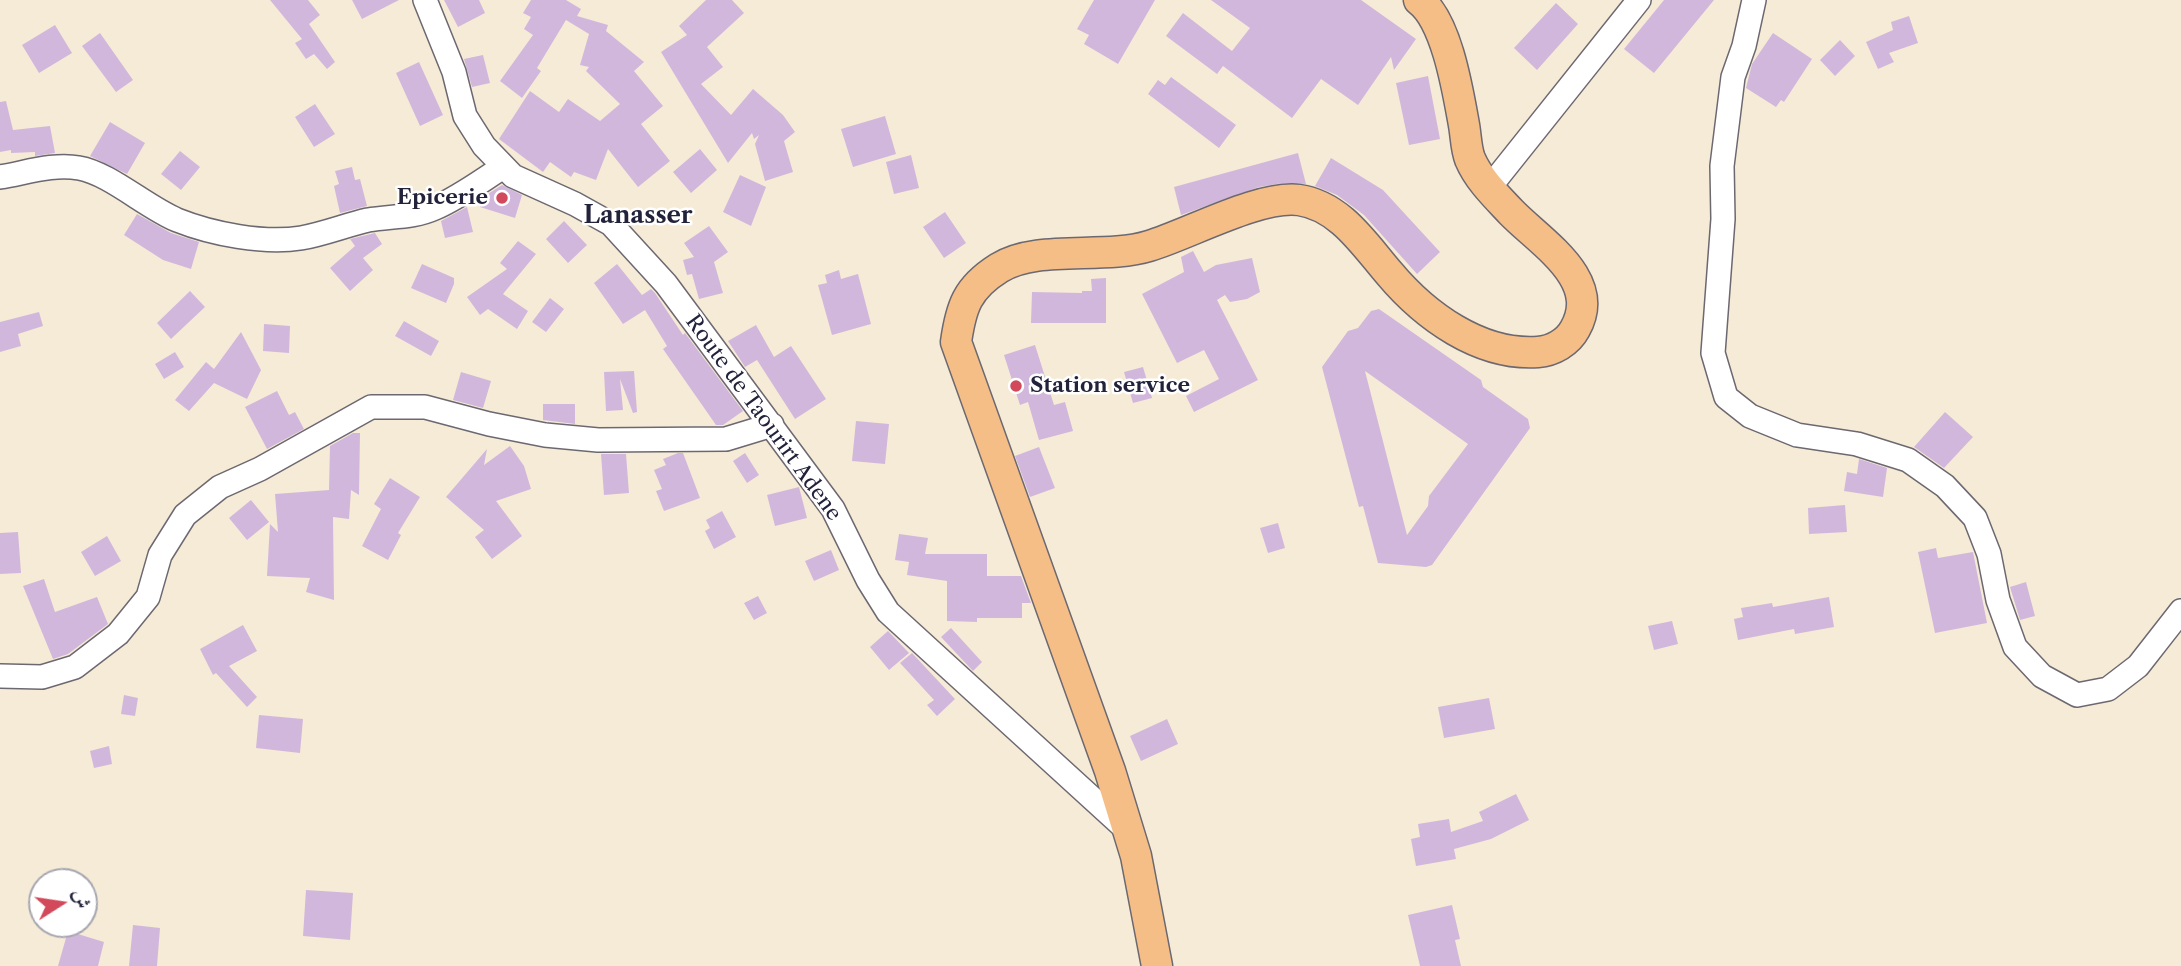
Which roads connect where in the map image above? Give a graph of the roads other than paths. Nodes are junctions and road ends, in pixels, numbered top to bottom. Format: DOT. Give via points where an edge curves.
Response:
graph roads {
  1 [pos="425,0"];
  2 [pos="1419,0"];
  3 [pos="1639,0"];
  4 [pos="1754,0"];
  5 [pos="503,167"];
  6 [pos="0,177"];
  7 [pos="1489,188"];
  8 [pos="772,425"];
  9 [pos="2181,611"];
  10 [pos="0,676"];
  11 [pos="1128,831"];
  12 [pos="1157,966"];
  1 -- 5 [label="street, Route de Taourirt Adene" via="454,72 465,117"];
  2 -- 7 [label="main road" via="1440,31 1456,79 1469,157"];
  3 -- 7 [label="street"];
  4 -- 9 [label="street" via="1733,76 1722,166 1723,219 1713,354 1726,397 1750,416 1797,435 1857,444 1908,460 1945,486 1975,518 2015,647 2042,676 2077,695 2108,689 2138,666"];
  5 -- 6 [label="street" via="459,196 419,214 372,219 284,240 220,232 177,220 81,168 63,166"];
  5 -- 8 [label="street, Route de Taourirt Adene" via="611,224 666,284"];
  7 -- 11 [label="main road" via="1567,263 1582,292 1580,321 1569,340 1544,352 1518,353 1473,339 1424,310 1350,226 1299,200 1265,203 1148,247 1113,254 1035,256 1001,267 974,288 960,310 956,342"];
  8 -- 10 [label="street" via="726,439 598,440 545,435 425,407 371,407 219,487 185,515 160,555 148,597 118,634 75,667 42,677"];
  8 -- 11 [label="street, Route de Taourirt Adene" via="833,509 888,612"];
  11 -- 12 [label="main road"];
}
